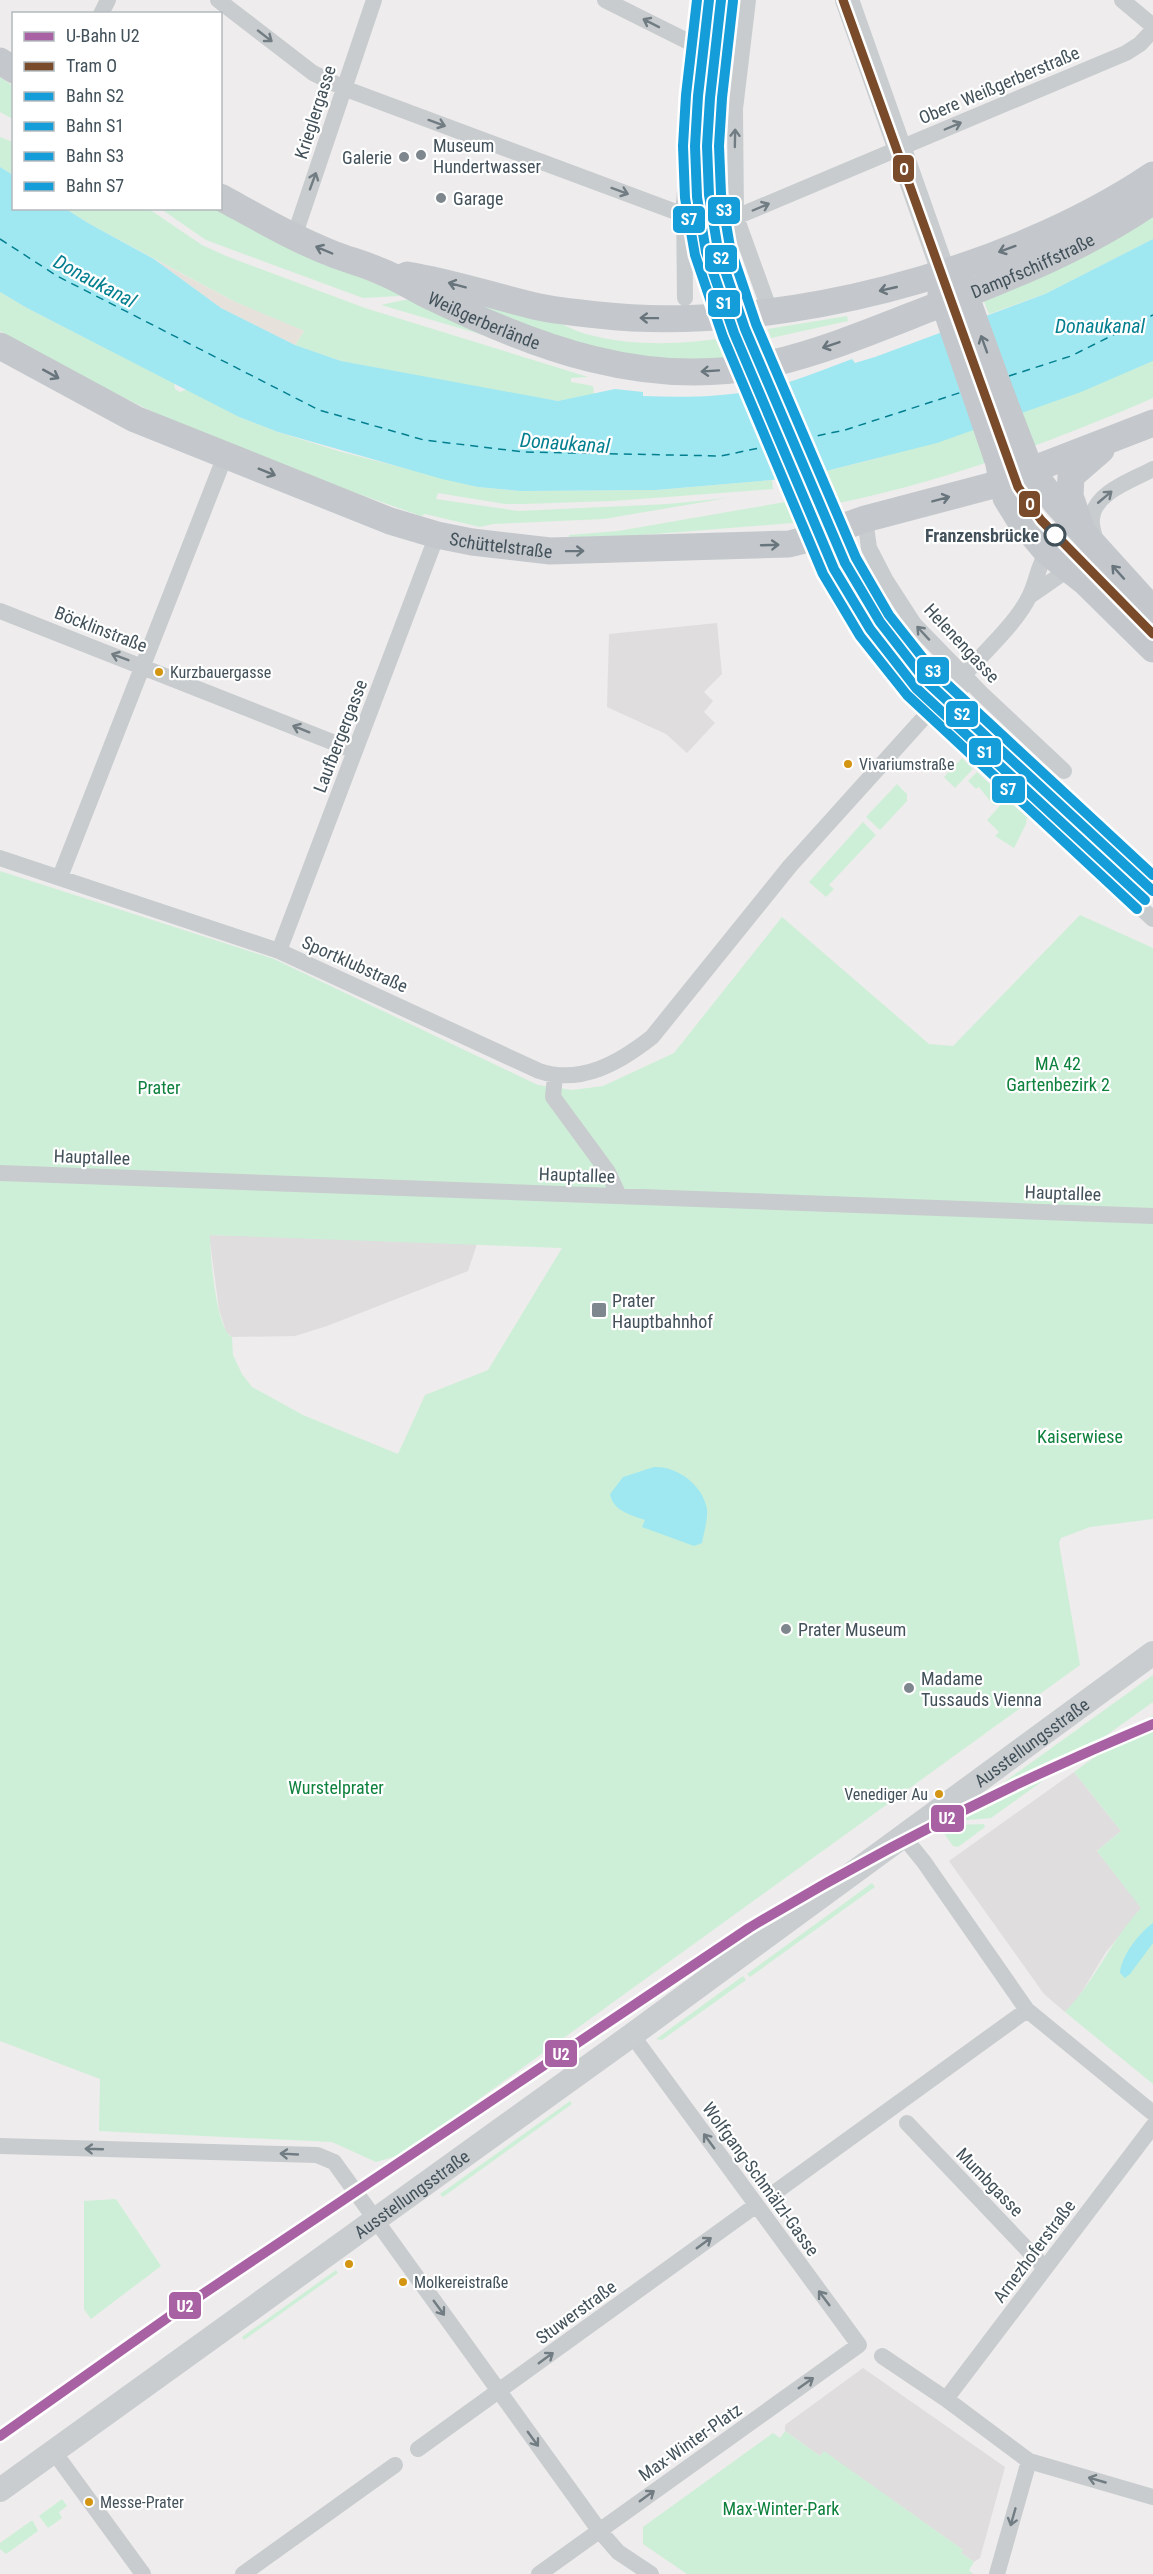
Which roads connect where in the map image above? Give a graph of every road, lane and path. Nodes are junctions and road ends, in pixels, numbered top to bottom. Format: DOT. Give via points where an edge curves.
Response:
graph roads {
  1 [pos="218,0"];
  2 [pos="374,0"];
  3 [pos="605,0"];
  4 [pos="702,0"];
  5 [pos="748,0"];
  6 [pos="847,0"];
  7 [pos="1122,0"];
  8 [pos="1152,30"];
  9 [pos="697,46"];
  10 [pos="346,89"];
  11 [pos="899,148"];
  12 [pos="1153,175"];
  13 [pos="222,198"];
  14 [pos="1153,201"];
  15 [pos="684,215"];
  16 [pos="736,217"];
  17 [pos="294,237"];
  18 [pos="379,270"];
  19 [pos="949,284"];
  20 [pos="685,298"];
  21 [pos="770,311"];
  22 [pos="0,346"];
  23 [pos="768,364"];
  24 [pos="1153,423"];
  25 [pos="1119,437"];
  26 [pos="225,456"];
  27 [pos="1013,464"];
  28 [pos="1153,469"];
  29 [pos="865,519"];
  30 [pos="437,535"];
  31 [pos="809,539"];
  32 [pos="1090,541"];
  33 [pos="1047,552"];
  34 [pos="1069,569"];
  35 [pos="1029,596"];
  36 [pos="1152,608"];
  37 [pos="0,610"];
  38 [pos="1153,649"];
  39 [pos="143,666"];
  40 [pos="964,675"];
  41 [pos="928,713"];
  42 [pos="355,751"];
  43 [pos="1064,771"];
  44 [pos="0,858"];
  45 [pos="60,877"];
  46 [pos="1153,919"];
  47 [pos="279,951"];
  48 [pos="555,1076"];
  49 [pos="0,1173"];
  50 [pos="620,1196"];
  51 [pos="1153,1216"];
  52 [pos="1153,1653"];
  53 [pos="1153,1669"];
  54 [pos="907,1840"];
  55 [pos="1027,2010"];
  56 [pos="632,2035"];
  57 [pos="1153,2113"];
  58 [pos="907,2123"];
  59 [pos="1153,2126"];
  60 [pos="0,2145"];
  61 [pos="774,2193"];
  62 [pos="756,2206"];
  63 [pos="376,2220"];
  64 [pos="1045,2268"];
  65 [pos="859,2345"];
  66 [pos="882,2356"];
  67 [pos="499,2392"];
  68 [pos="946,2399"];
  69 [pos="418,2449"];
  70 [pos="54,2452"];
  71 [pos="1029,2461"];
  72 [pos="395,2465"];
  73 [pos="0,2490"];
  74 [pos="1153,2497"];
  75 [pos="599,2530"];
  76 [pos="143,2574"];
  77 [pos="243,2574"];
  78 [pos="539,2574"];
  79 [pos="651,2574"];
  80 [pos="997,2574"];
  1 -- 10 [label="street, Obere Weißgerberstraße, one-way" via="312,73"];
  2 -- 10 [label="street, Krieglergasse"];
  9 -- 3 [label="street, one-way"];
  4 -- 9 [label="street"];
  16 -- 5 [label="street, one-way" via="735,109"];
  6 -- 11 [label="main road"];
  7 -- 8 [label="street"];
  11 -- 8 [label="street, Obere Weißgerberstraße, one-way" via="1126,53"];
  9 -- 15 [label="street"];
  10 -- 15 [label="street, Obere Weißgerberstraße, one-way"];
  17 -- 10 [label="street, Krieglergasse, one-way"];
  16 -- 11 [label="street, Obere Weißgerberstraße, one-way"];
  11 -- 19 [label="main road"];
  12 -- 19 [label="main road, one-way"];
  13 -- 17 [label="main road, Weißgerberlände"];
  14 -- 23 [label="main road, Dampfschiffstraße, one-way" via="1035,266 892,323"];
  15 -- 16 [label="street, Obere Weißgerberstraße"];
  15 -- 20 [label="street"];
  16 -- 21 [label="street"];
  18 -- 17 [label="main road, Weißgerberlände, one-way"];
  21 -- 18 [label="main road, one-way" via="686,319 599,315 542,308 436,279"];
  23 -- 18 [label="main road, Weißgerberlände, one-way" via="679,373 612,365 579,357 509,330"];
  19 -- 21 [label="main road, one-way" via="920,280"];
  19 -- 27 [label="main road, bridge"];
  22 -- 26 [label="main road, Schüttelstraße, one-way" via="135,419"];
  24 -- 25 [label="main road"];
  25 -- 27 [label="main road, Schüttelstraße"];
  25 -- 32 [label="main road" via="1071,476 1070,496"];
  26 -- 30 [label="main road, Schüttelstraße, one-way" via="390,521"];
  26 -- 39 [label="street"];
  29 -- 27 [label="main road, Schüttelstraße, one-way"];
  27 -- 32 [label="main road"];
  27 -- 33 [label="main road" via="1009,504"];
  32 -- 28 [label="street, one-way" via="1097,504 1105,495"];
  29 -- 31 [label="main road, Schüttelstraße"];
  40 -- 29 [label="street, Helenengasse, one-way" via="914,624 885,579 869,548"];
  30 -- 31 [label="main road, Schüttelstraße, one-way" via="550,551 767,545"];
  30 -- 42 [label="street, Laufbergergasse"];
  31 -- 41 [label="street" via="847,612"];
  36 -- 32 [label="main road, one-way"];
  33 -- 34 [label="main road"];
  33 -- 35 [label="street"];
  34 -- 35 [label="street"];
  34 -- 38 [label="main road"];
  35 -- 40 [label="street"];
  39 -- 37 [label="street, Böcklinstraße, one-way"];
  42 -- 39 [label="street, Böcklinstraße, one-way"];
  39 -- 45 [label="street"];
  40 -- 41 [label="street" via="950,674 927,700"];
  40 -- 43 [label="street, Helenengasse"];
  41 -- 46 [label="street"];
  41 -- 48 [label="street" via="790,866 652,1037 637,1049 583,1076"];
  42 -- 47 [label="street, Laufbergergasse"];
  44 -- 45 [label="street, Sportklubstraße"];
  45 -- 47 [label="street, Sportklubstraße"];
  47 -- 48 [label="street, Sportklubstraße"];
  48 -- 50 [label="street" via="553,1097 608,1172"];
  49 -- 50 [label="street, Hauptallee"];
  50 -- 51 [label="street, Hauptallee"];
  52 -- 54 [label="main road, Ausstellungsstraße"];
  53 -- 54 [label="main road, Ausstellungsstraße"];
  54 -- 55 [label="street"];
  54 -- 56 [label="main road, Ausstellungsstraße" via="821,1896"];
  55 -- 57 [label="street"];
  55 -- 61 [label="street"];
  62 -- 56 [label="street, Wolfgang-Schmälzl-Gasse, one-way"];
  56 -- 63 [label="main road, Ausstellungsstraße"];
  58 -- 64 [label="street, Mumbgasse"];
  59 -- 64 [label="street, Arnezhoferstraße"];
  63 -- 60 [label="street, one-way" via="341,2171 327,2158 317,2155"];
  65 -- 62 [label="street, Wolfgang-Schmälzl-Gasse, one-way"];
  67 -- 62 [label="street, Stuwerstraße, one-way"];
  63 -- 67 [label="street, one-way"];
  63 -- 70 [label="main road, Ausstellungsstraße"];
  64 -- 68 [label="street, Arnezhoferstraße"];
  75 -- 65 [label="street, Max-Winter-Platz, one-way"];
  66 -- 68 [label="street"];
  67 -- 69 [label="street, Stuwerstraße"];
  67 -- 75 [label="street, one-way"];
  68 -- 71 [label="street"];
  70 -- 73 [label="main road, Ausstellungsstraße"];
  70 -- 76 [label="street"];
  74 -- 71 [label="street, one-way"];
  71 -- 80 [label="street, one-way"];
  72 -- 77 [label="street"];
  75 -- 78 [label="street, Max-Winter-Platz"];
  75 -- 79 [label="street" via="618,2552"];
}
